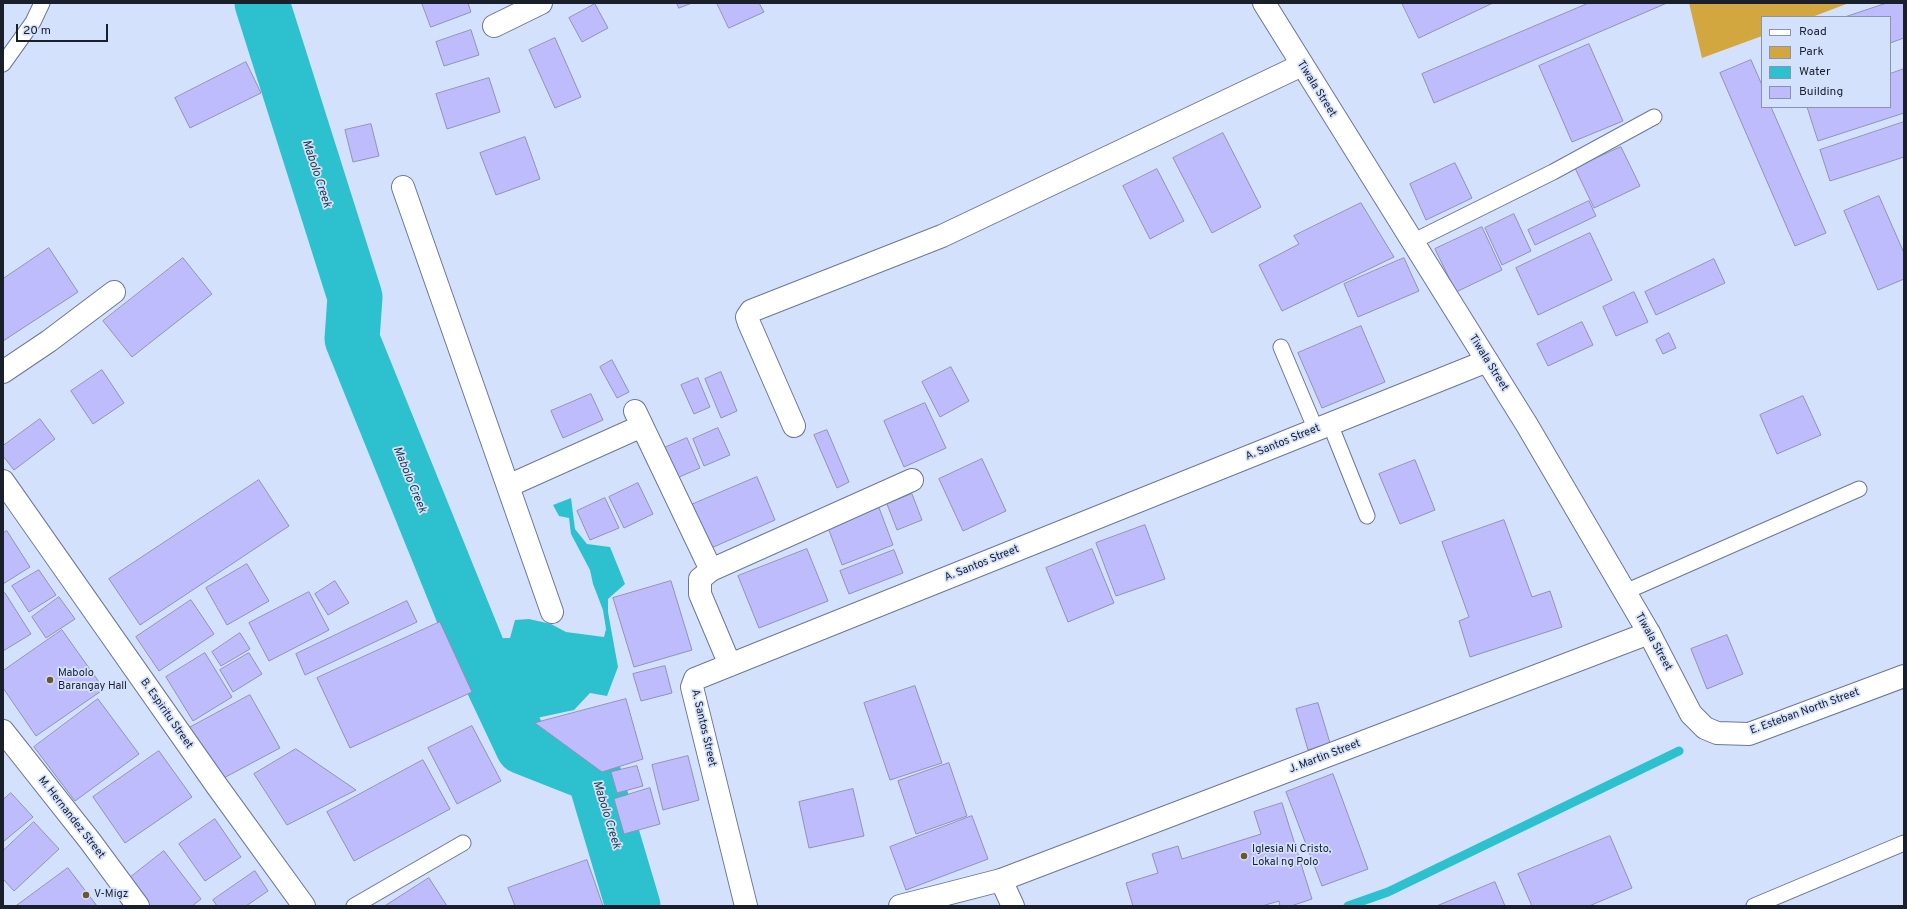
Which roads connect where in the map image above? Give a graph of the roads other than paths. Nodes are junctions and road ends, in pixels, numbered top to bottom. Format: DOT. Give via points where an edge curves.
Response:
graph roads {
  1 [pos="42,3"];
  2 [pos="541,3"];
  3 [pos="1264,3"];
  4 [pos="494,26"];
  5 [pos="3,64"];
  6 [pos="1302,65"];
  7 [pos="1654,117"];
  8 [pos="402,188"];
  9 [pos="1412,242"];
  10 [pos="114,292"];
  11 [pos="1281,347"];
  12 [pos="1487,361"];
  13 [pos="3,372"];
  14 [pos="794,426"];
  15 [pos="1323,427"];
  16 [pos="912,480"];
  17 [pos="3,481"];
  18 [pos="508,486"];
  19 [pos="1859,489"];
  20 [pos="1367,516"];
  21 [pos="711,570"];
  22 [pos="1625,592"];
  23 [pos="552,612"];
  24 [pos="1649,633"];
  25 [pos="730,665"];
  26 [pos="1904,676"];
  27 [pos="1705,728"];
  28 [pos="3,731"];
  29 [pos="463,843"];
  30 [pos="1904,843"];
  31 [pos="1001,880"];
  32 [pos="138,906"];
  33 [pos="304,906"];
  34 [pos="354,906"];
  35 [pos="746,906"];
  36 [pos="900,906"];
  37 [pos="1013,906"];
  38 [pos="1754,906"];
  1 -- 5 [label="lane" via="33,22"];
  2 -- 4 [label="street"];
  3 -- 6 [label="street, Tiwala Street"];
  6 -- 9 [label="street, Tiwala Street"];
  6 -- 14 [label="street" via="942,236 751,311 747,317 749,323"];
  7 -- 9 [label="lane" via="1553,172"];
  8 -- 18 [label="street"];
  9 -- 12 [label="street, Tiwala Street"];
  10 -- 13 [label="street"];
  11 -- 15 [label="lane"];
  12 -- 15 [label="street, A. Santos Street"];
  12 -- 22 [label="street, Tiwala Street"];
  15 -- 20 [label="lane"];
  15 -- 25 [label="street, A. Santos Street"];
  16 -- 21 [label="street"];
  17 -- 33 [label="street, B. Espiritu Street"];
  18 -- 21 [label="street" via="638,419"];
  18 -- 23 [label="street"];
  19 -- 22 [label="lane"];
  21 -- 25 [label="street" via="700,579 700,594"];
  22 -- 24 [label="street, Tiwala Street"];
  24 -- 27 [label="street, Tiwala Street" via="1691,714"];
  24 -- 31 [label="street, J. Martin Street"];
  25 -- 35 [label="street, A. Santos Street" via="695,678 692,687"];
  26 -- 27 [label="street, E. Esteban North Street" via="1748,734 1718,733"];
  28 -- 32 [label="street, M. Hernandez Street"];
  29 -- 34 [label="lane"];
  30 -- 38 [label="lane"];
  31 -- 36 [label="street, J. Martin Street"];
  31 -- 37 [label="street"];
}
